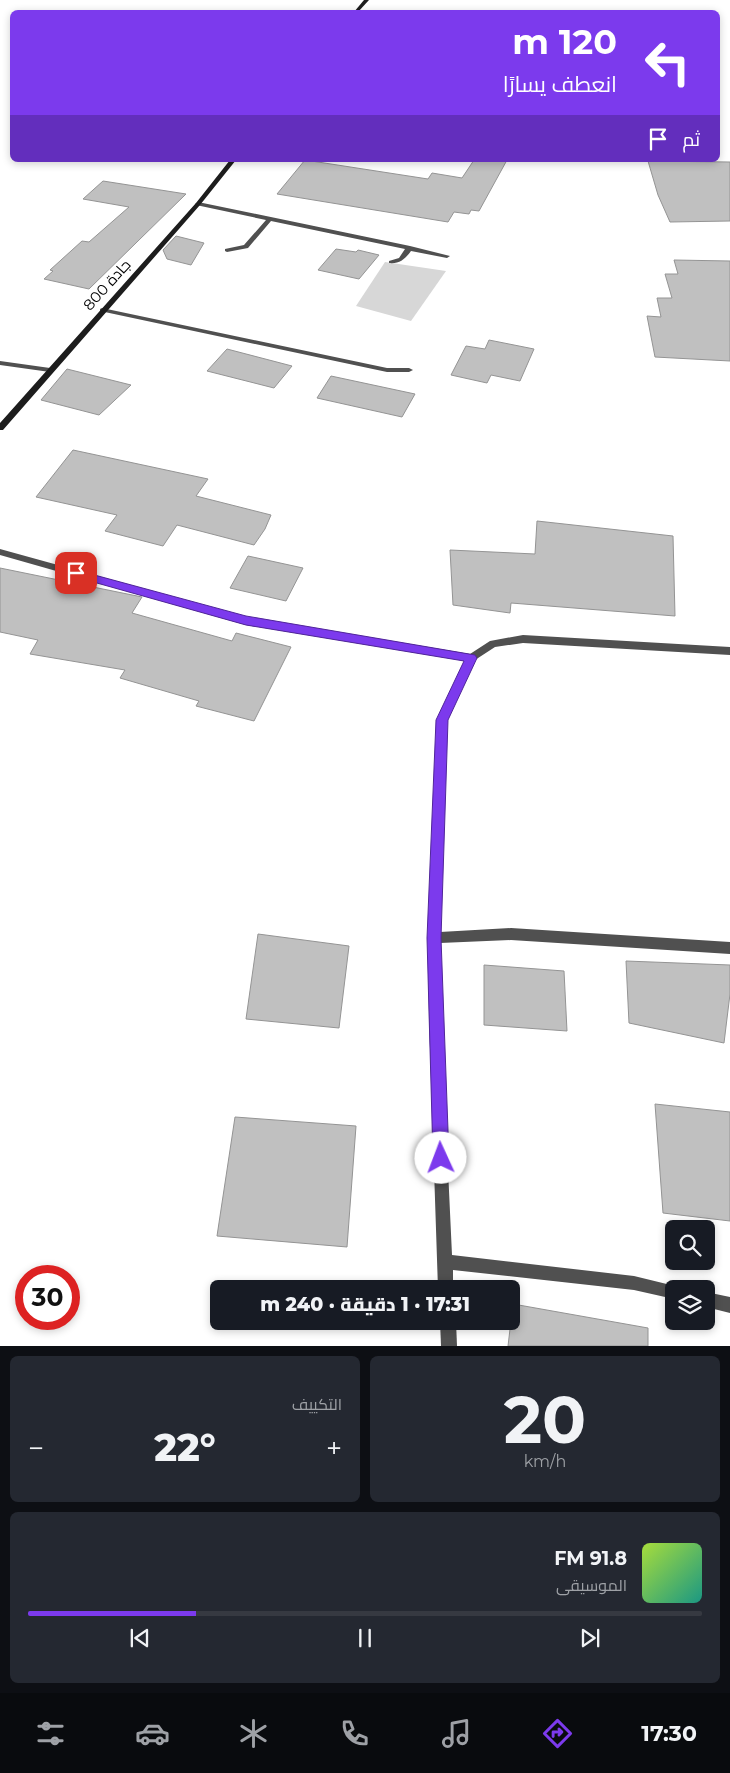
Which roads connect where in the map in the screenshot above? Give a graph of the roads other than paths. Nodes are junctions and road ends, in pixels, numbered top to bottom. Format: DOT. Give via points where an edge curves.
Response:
graph roads {
  1 [pos="367,0"];
  2 [pos="358,10"];
  3 [pos="232,162"];
  4 [pos="198,204"];
  5 [pos="270,219"];
  6 [pos="410,248"];
  7 [pos="227,250"];
  8 [pos="446,256"];
  9 [pos="391,262"];
  10 [pos="102,310"];
  11 [pos="0,363"];
  12 [pos="50,370"];
  13 [pos="409,370"];
  14 [pos="0,428"];
  15 [pos="0,552"];
  16 [pos="730,651"];
  17 [pos="471,658"];
  18 [pos="434,938"];
  19 [pos="730,948"];
  20 [pos="445,1262"];
  21 [pos="446,1280"];
  22 [pos="665,1290"];
  23 [pos="715,1301"];
  24 [pos="730,1305"];
  25 [pos="448,1330"];
  26 [pos="449,1346"];
  1 -- 2 [label="main road"];
  3 -- 4 [label="main road, جادة 800"];
  4 -- 5 [label="street"];
  4 -- 10 [label="main road, جادة 800"];
  5 -- 6 [label="street"];
  5 -- 7 [label="street" via="246,247"];
  6 -- 8 [label="street"];
  6 -- 9 [label="street" via="401,259"];
  10 -- 12 [label="main road, جادة 800"];
  10 -- 13 [label="street" via="378,368"];
  11 -- 12 [label="street"];
  12 -- 14 [label="main road, جادة 800"];
  15 -- 17 [label="street" via="246,620"];
  16 -- 17 [label="street" via="523,639 493,644"];
  17 -- 18 [label="street" via="442,720"];
  18 -- 19 [label="street" via="511,934"];
  18 -- 20 [label="street"];
  20 -- 21 [label="street"];
  20 -- 22 [label="street" via="634,1283"];
  23 -- 24 [label="street"];
  25 -- 26 [label="street"];
}
